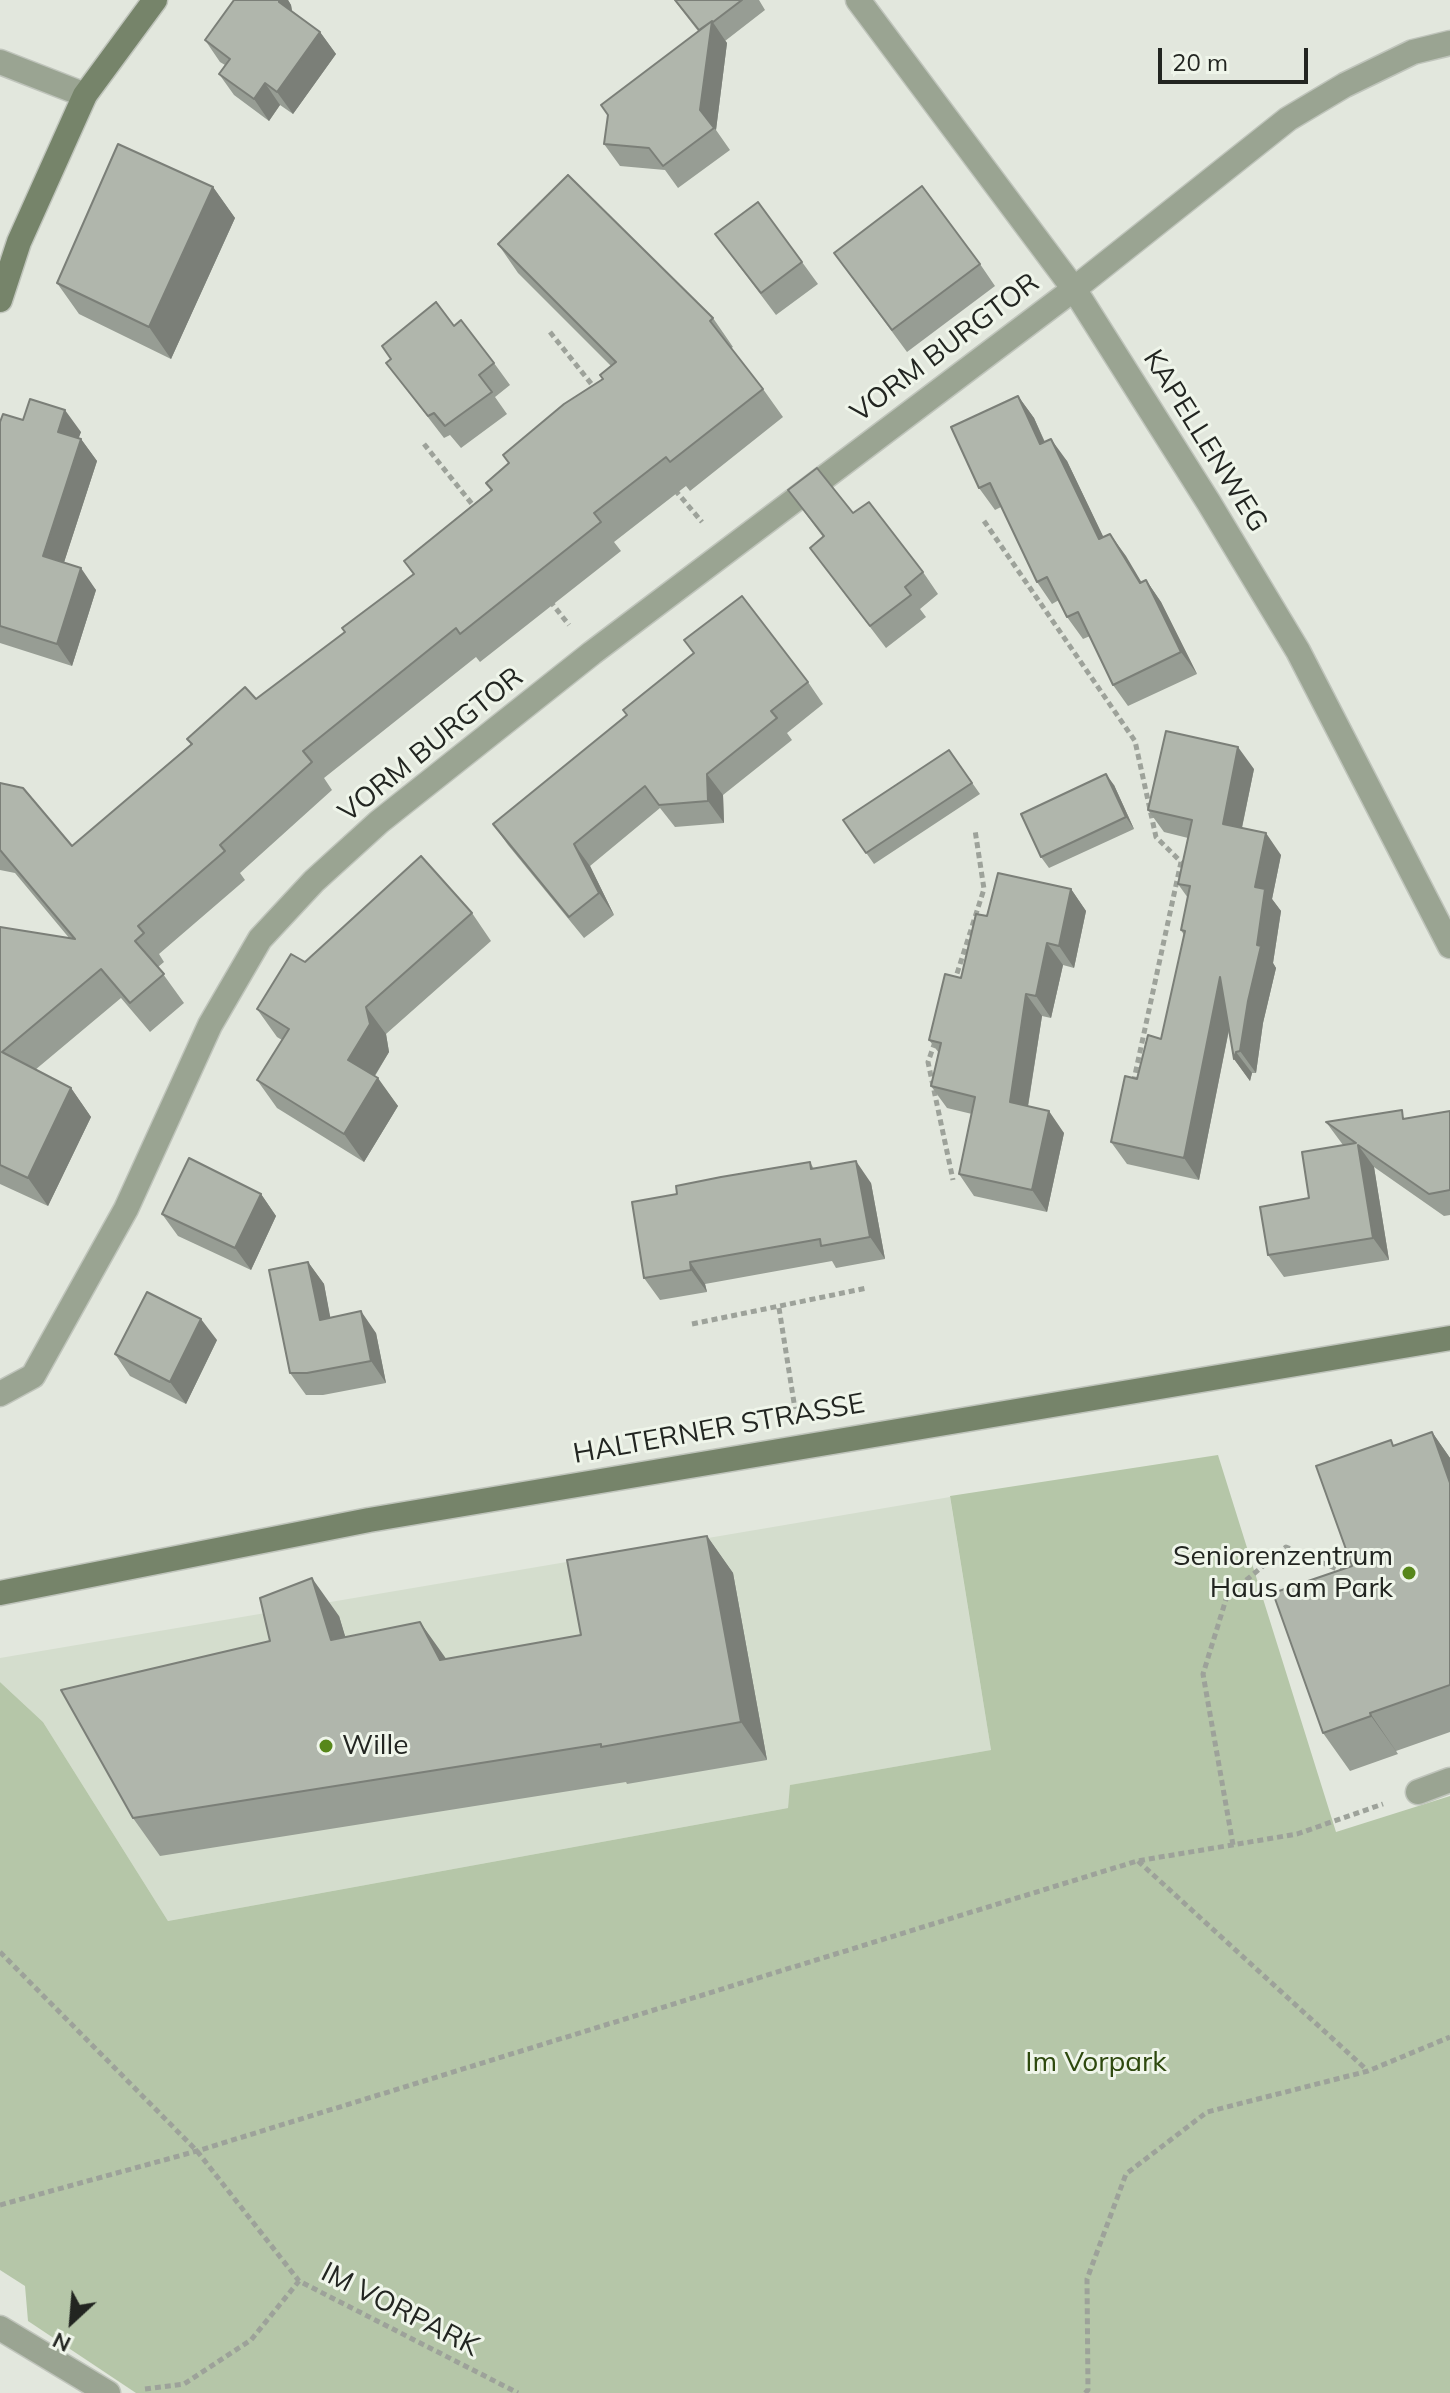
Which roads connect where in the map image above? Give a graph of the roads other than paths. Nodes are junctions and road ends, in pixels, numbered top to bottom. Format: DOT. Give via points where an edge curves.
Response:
graph roads {
  1 [pos="155,0"];
  2 [pos="858,0"];
  3 [pos="1450,43"];
  4 [pos="0,62"];
  5 [pos="85,95"];
  6 [pos="1074,289"];
  7 [pos="0,300"];
  8 [pos="1450,946"];
  9 [pos="1450,1338"];
  10 [pos="0,1394"];
  11 [pos="0,1593"];
  12 [pos="1450,1780"];
  13 [pos="1418,1792"];
  14 [pos="0,2328"];
  15 [pos="108,2393"];
  1 -- 5 [label="main road"];
  2 -- 6 [label="street, KAPELLENWEG"];
  3 -- 6 [label="street, VORM BURGTOR" via="1413,52 1288,119"];
  4 -- 5 [label="street"];
  5 -- 7 [label="main road" via="19,242"];
  6 -- 8 [label="street, KAPELLENWEG" via="1298,651"];
  6 -- 10 [label="street, VORM BURGTOR" via="592,653 379,822 314,881 260,939 210,1025 126,1209 33,1376"];
  9 -- 11 [label="main road, HALTERNER STRASSE" via="369,1520"];
  12 -- 13 [label="street"];
  14 -- 15 [label="street"];
}
